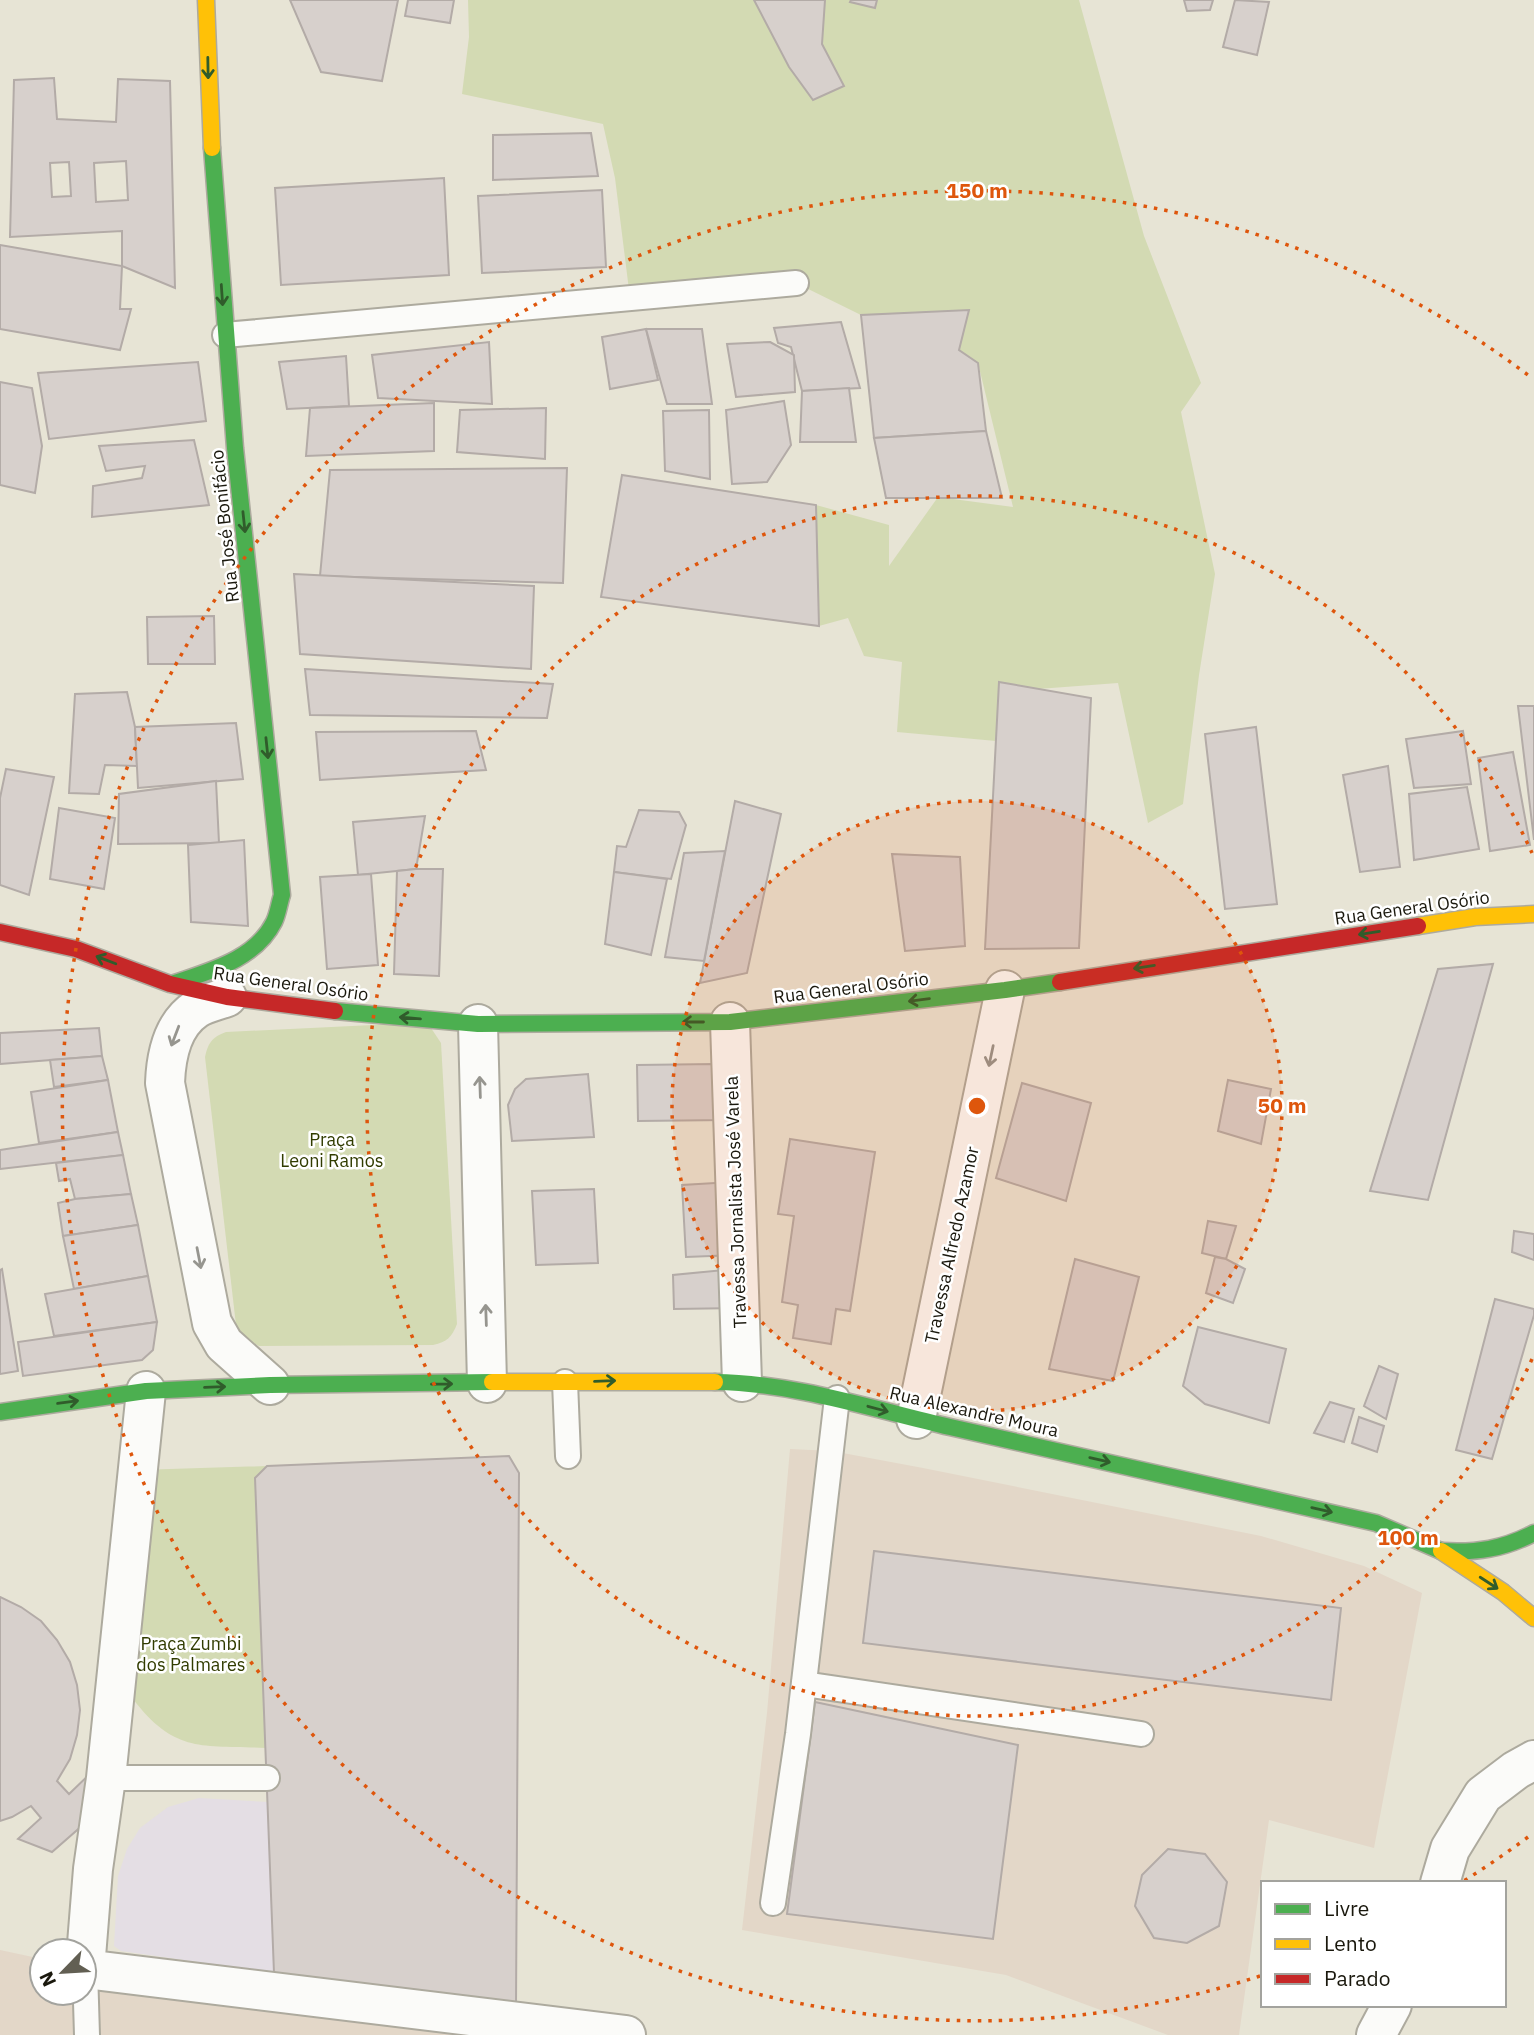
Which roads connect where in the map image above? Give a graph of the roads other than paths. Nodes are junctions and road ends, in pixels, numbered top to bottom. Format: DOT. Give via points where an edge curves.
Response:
graph roads {
  1 [pos="206,0"];
  2 [pos="796,283"];
  3 [pos="225,335"];
  4 [pos="1534,914"];
  5 [pos="0,932"];
  6 [pos="170,984"];
  7 [pos="1005,990"];
  8 [pos="227,997"];
  9 [pos="730,1022"];
  10 [pos="478,1024"];
  11 [pos="565,1382"];
  12 [pos="742,1382"];
  13 [pos="488,1383"];
  14 [pos="270,1385"];
  15 [pos="146,1391"];
  16 [pos="837,1398"];
  17 [pos="0,1412"];
  18 [pos="916,1419"];
  19 [pos="568,1456"];
  20 [pos="1534,1533"];
  21 [pos="1442,1551"];
  22 [pos="1534,1618"];
  23 [pos="804,1684"];
  24 [pos="1141,1734"];
  25 [pos="1534,1760"];
  26 [pos="106,1778"];
  27 [pos="267,1778"];
  28 [pos="1441,1881"];
  29 [pos="773,1903"];
  30 [pos="88,1937"];
  31 [pos="98,1971"];
  32 [pos="86,2007"];
  33 [pos="1391,2007"];
  34 [pos="86,2035"];
  35 [pos="626,2035"];
  36 [pos="1376,2035"];
  1 -- 3 [label="street, Rua José Bonifácio, one-way"];
  2 -- 3 [label="lane"];
  3 -- 6 [label="street, Rua José Bonifácio, one-way" via="282,895 274,922 258,944 229,965"];
  4 -- 7 [label="street, Rua General Osório, one-way" via="1475,917"];
  6 -- 5 [label="street, Rua General Osório, one-way" via="76,949"];
  6 -- 8 [label="street, Rua General Osório"];
  7 -- 9 [label="street, Rua General Osório, one-way"];
  7 -- 18 [label="street, Travessa Alfredo Azamor, one-way"];
  10 -- 8 [label="street, Rua General Osório, one-way"];
  8 -- 14 [label="street, one-way" via="197,1008 180,1024 166,1058 165,1083 212,1323 224,1344"];
  9 -- 10 [label="street, Rua General Osório, one-way"];
  9 -- 12 [label="street, Travessa Jornalista José Varela"];
  13 -- 10 [label="street, one-way"];
  11 -- 12 [label="street, Rua Alexandre Moura, one-way"];
  11 -- 13 [label="street, Rua Alexandre Moura"];
  11 -- 19 [label="lane"];
  12 -- 16 [label="street, Rua Alexandre Moura"];
  14 -- 13 [label="street, one-way"];
  15 -- 14 [label="street, one-way"];
  17 -- 15 [label="street, one-way"];
  15 -- 26 [label="street"];
  16 -- 18 [label="street, Rua Alexandre Moura, one-way"];
  16 -- 23 [label="lane"];
  18 -- 21 [label="street, Rua Alexandre Moura, one-way" via="1376,1523"];
  20 -- 21 [label="street" via="1501,1550"];
  21 -- 22 [label="street, one-way"];
  23 -- 24 [label="lane"];
  23 -- 29 [label="lane"];
  25 -- 28 [label="street" via="1483,1796 1450,1849"];
  26 -- 27 [label="lane"];
  26 -- 30 [label="street"];
  31 -- 35 [label="street"];
  32 -- 34 [label="lane"];
  33 -- 36 [label="street"];
}
